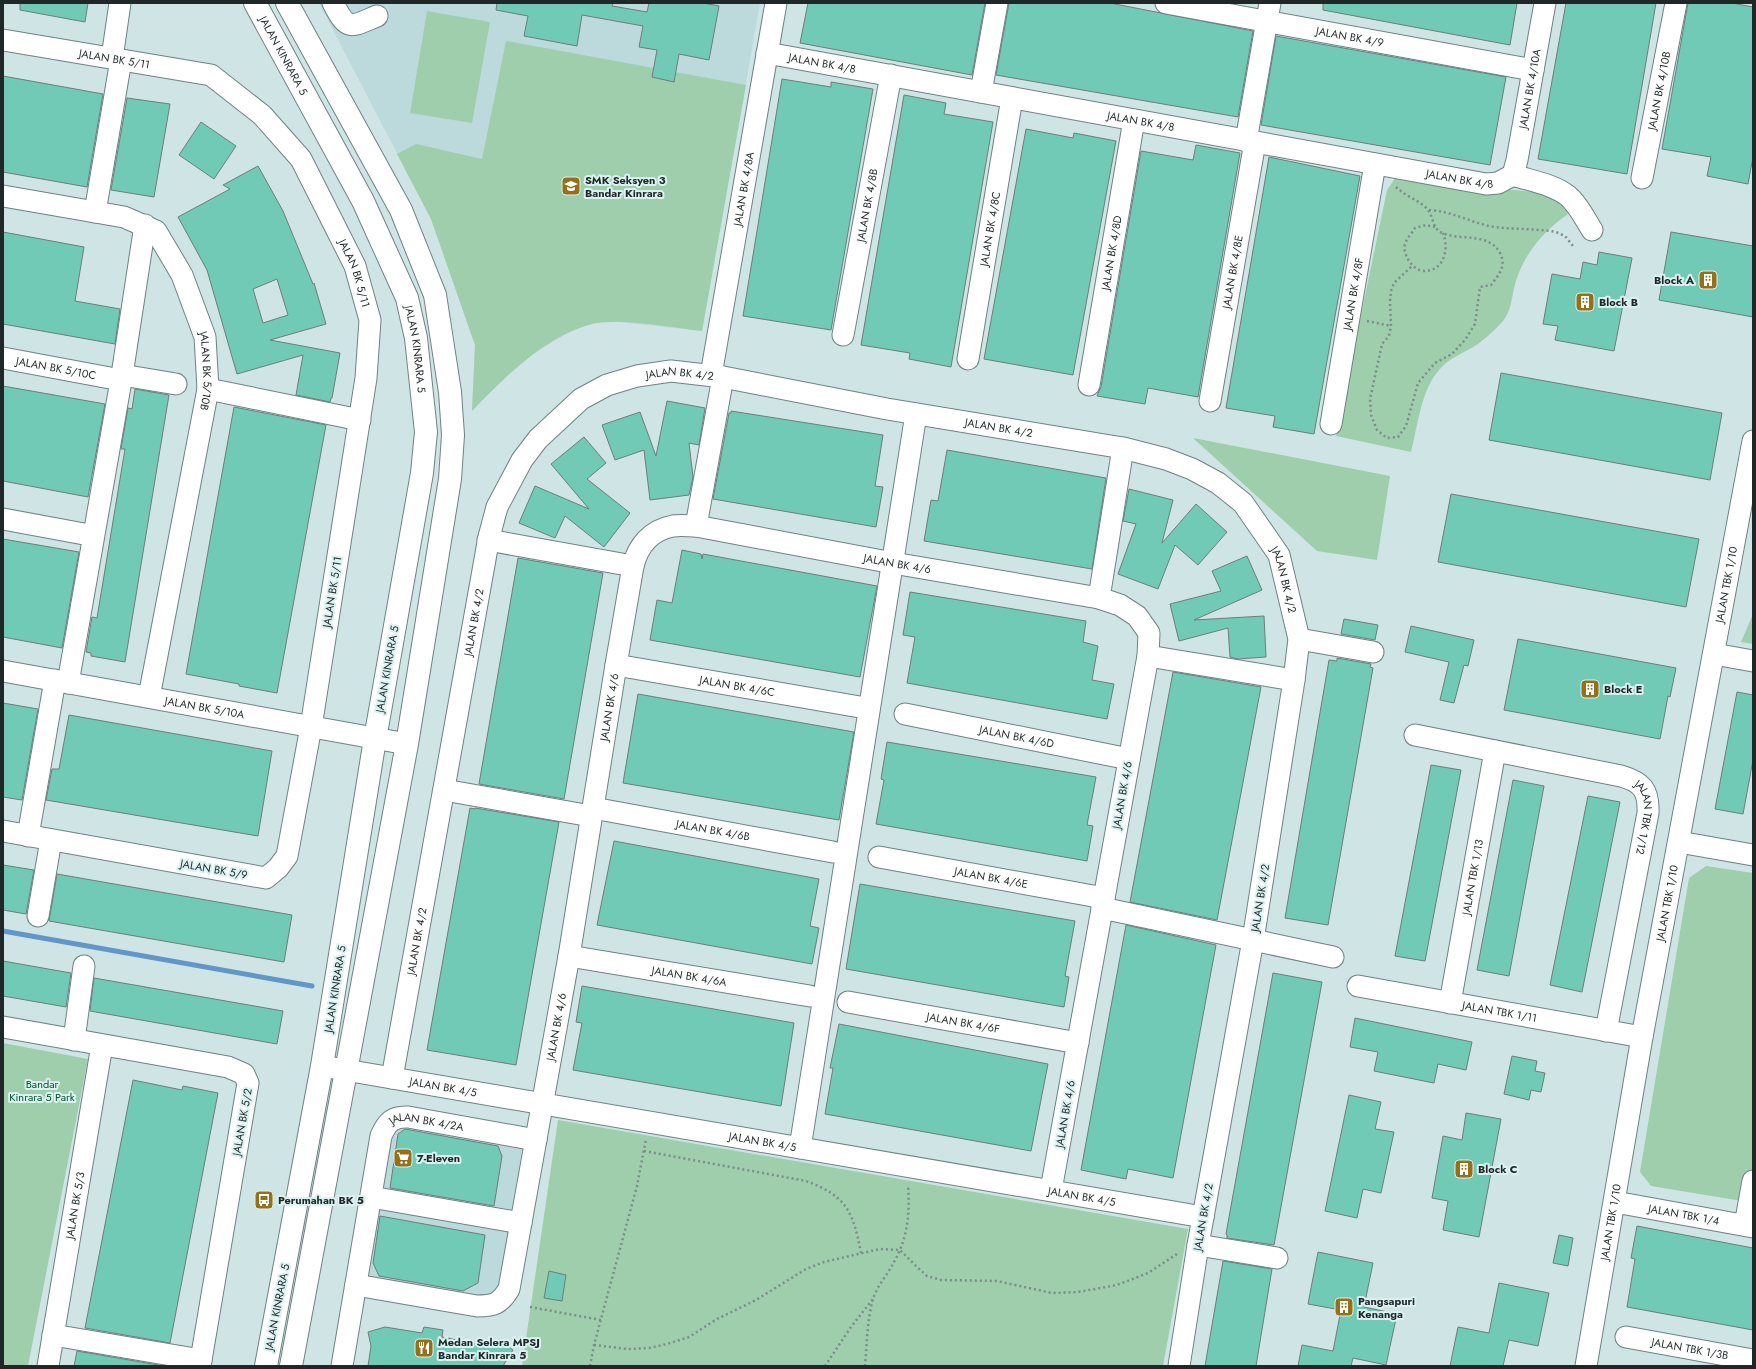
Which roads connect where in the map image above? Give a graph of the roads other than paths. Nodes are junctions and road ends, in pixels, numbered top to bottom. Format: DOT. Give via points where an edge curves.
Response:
graph roads {
  1 [pos="120,3"];
  2 [pos="255,3"];
  3 [pos="287,3"];
  4 [pos="333,3"];
  5 [pos="776,3"];
  6 [pos="997,3"];
  7 [pos="1166,3"];
  8 [pos="1545,3"];
  9 [pos="1676,3"];
  10 [pos="1268,12"];
  11 [pos="377,16"];
  12 [pos="3,40"];
  13 [pos="767,53"];
  14 [pos="116,59"];
  15 [pos="1533,70"];
  16 [pos="891,75"];
  17 [pos="981,92"];
  18 [pos="1012,98"];
  19 [pos="1134,120"];
  20 [pos="1250,141"];
  21 [pos="1377,165"];
  22 [pos="1513,175"];
  23 [pos="1642,178"];
  24 [pos="3,196"];
  25 [pos="95,212"];
  26 [pos="145,225"];
  27 [pos="1592,230"];
  28 [pos="843,336"];
  29 [pos="3,358"];
  30 [pos="968,359"];
  31 [pos="116,376"];
  32 [pos="717,376"];
  33 [pos="176,384"];
  34 [pos="1089,385"];
  35 [pos="208,389"];
  36 [pos="1210,401"];
  37 [pos="916,414"];
  38 [pos="360,420"];
  39 [pos="1331,424"];
  40 [pos="1753,441"];
  41 [pos="1123,448"];
  42 [pos="3,519"];
  43 [pos="696,526"];
  44 [pos="84,534"];
  45 [pos="488,540"];
  46 [pos="893,563"];
  47 [pos="633,566"];
  48 [pos="1099,598"];
  49 [pos="1299,639"];
  50 [pos="1373,652"];
  51 [pos="1714,654"];
  52 [pos="1148,656"];
  53 [pos="1753,661"];
  54 [pos="616,665"];
  55 [pos="3,671"];
  56 [pos="1294,680"];
  57 [pos="62,682"];
  58 [pos="149,697"];
  59 [pos="860,707"];
  60 [pos="905,714"];
  61 [pos="310,727"];
  62 [pos="1415,735"];
  63 [pos="374,739"];
  64 [pos="406,744"];
  65 [pos="1495,752"];
  66 [pos="1129,759"];
  67 [pos="444,790"];
  68 [pos="592,812"];
  69 [pos="3,831"];
  70 [pos="28,836"];
  71 [pos="51,840"];
  72 [pos="1678,842"];
  73 [pos="833,852"];
  74 [pos="1753,855"];
  75 [pos="879,857"];
  76 [pos="1103,903"];
  77 [pos="38,916"];
  78 [pos="1253,940"];
  79 [pos="569,956"];
  80 [pos="1333,957"];
  81 [pos="84,966"];
  82 [pos="1358,986"];
  83 [pos="810,996"];
  84 [pos="848,1002"];
  85 [pos="1450,1003"];
  86 [pos="3,1027"];
  87 [pos="1606,1031"];
  88 [pos="1642,1037"];
  89 [pos="74,1040"];
  90 [pos="1078,1043"];
  91 [pos="102,1045"];
  92 [pos="322,1066"];
  93 [pos="346,1070"];
  94 [pos="392,1078"];
  95 [pos="542,1104"];
  96 [pos="536,1140"];
  97 [pos="800,1148"];
  98 [pos="1753,1181"];
  99 [pos="1051,1190"];
  100 [pos="371,1197"];
  101 [pos="1615,1202"];
  102 [pos="1203,1217"];
  103 [pos="521,1223"];
  104 [pos="1749,1226"];
  105 [pos="1198,1245"];
  106 [pos="1277,1258"];
  107 [pos="356,1285"];
  108 [pos="53,1335"];
  109 [pos="1626,1337"];
  110 [pos="1753,1360"];
  111 [pos="200,1363"];
  112 [pos="48,1366"];
  113 [pos="266,1366"];
  114 [pos="291,1366"];
  115 [pos="342,1366"];
  116 [pos="1180,1366"];
  117 [pos="1586,1366"];
  1 -- 14 [label="street"];
  2 -- 63 [label="main road, JALAN KINRARA 5" via="363,201 407,298 416,338 426,432 422,473"];
  3 -- 64 [label="main road" via="401,210 435,295 443,344 453,435 450,479"];
  4 -- 11 [label="street" via="346,24 353,25"];
  5 -- 13 [label="street, JALAN BK 4/8A"];
  6 -- 17 [label="street"];
  7 -- 10 [label="street, JALAN BK 4/9"];
  8 -- 15 [label="street, JALAN BK 4/10A"];
  9 -- 23 [label="street, JALAN BK 4/10B"];
  10 -- 15 [label="street, JALAN BK 4/9"];
  10 -- 20 [label="street, JALAN BK 4/8E"];
  12 -- 14 [label="street, JALAN BK 5/11"];
  13 -- 16 [label="street, JALAN BK 4/8"];
  13 -- 32 [label="street, JALAN BK 4/8A"];
  14 -- 25 [label="street"];
  14 -- 38 [label="street, JALAN BK 5/11" via="211,76 262,115 301,159 355,266 370,320"];
  15 -- 22 [label="street, JALAN BK 4/10A"];
  16 -- 17 [label="street, JALAN BK 4/8"];
  16 -- 28 [label="street, JALAN BK 4/8B"];
  17 -- 18 [label="street, JALAN BK 4/8"];
  18 -- 19 [label="street, JALAN BK 4/8"];
  18 -- 30 [label="street, JALAN BK 4/8C"];
  19 -- 20 [label="street, JALAN BK 4/8"];
  19 -- 34 [label="street, JALAN BK 4/8D"];
  20 -- 21 [label="street, JALAN BK 4/8"];
  20 -- 36 [label="street, JALAN BK 4/8E"];
  21 -- 22 [label="street, JALAN BK 4/8" via="1486,184 1498,183"];
  21 -- 39 [label="street, JALAN BK 4/8F"];
  22 -- 27 [label="street" via="1547,185 1568,196"];
  24 -- 25 [label="street, JALAN BK 5/10B"];
  25 -- 26 [label="street, JALAN BK 5/10B" via="124,217"];
  26 -- 31 [label="street"];
  26 -- 35 [label="street, JALAN BK 5/10B" via="156,231 182,275 204,337"];
  29 -- 31 [label="street, JALAN BK 5/10C"];
  31 -- 33 [label="street, JALAN BK 5/10C"];
  31 -- 57 [label="street"];
  32 -- 37 [label="street, JALAN BK 4/2"];
  32 -- 43 [label="street, JALAN BK 4/8A"];
  32 -- 45 [label="street, JALAN BK 4/2" via="671,371 637,376 607,385 581,399 538,439 522,460 497,507"];
  35 -- 38 [label="street"];
  35 -- 58 [label="street, JALAN BK 5/10B"];
  37 -- 41 [label="street, JALAN BK 4/2"];
  37 -- 46 [label="street"];
  38 -- 61 [label="street, JALAN BK 5/11"];
  40 -- 51 [label="street, JALAN TBK 1/10"];
  41 -- 48 [label="street"];
  41 -- 49 [label="street, JALAN BK 4/2" via="1192,469 1218,483 1243,503 1279,555"];
  42 -- 44 [label="street"];
  43 -- 46 [label="street, JALAN BK 4/6"];
  43 -- 47 [label="street, JALAN BK 4/6" via="674,526 654,533 641,544"];
  45 -- 47 [label="street"];
  45 -- 67 [label="street, JALAN BK 4/2"];
  46 -- 48 [label="street, JALAN BK 4/6"];
  46 -- 97 [label="street"];
  47 -- 54 [label="street, JALAN BK 4/6"];
  48 -- 52 [label="street, JALAN BK 4/6" via="1120,605 1137,616 1149,633"];
  49 -- 50 [label="street"];
  49 -- 56 [label="street, JALAN BK 4/2"];
  51 -- 53 [label="street"];
  51 -- 72 [label="street, JALAN TBK 1/10"];
  52 -- 56 [label="street"];
  52 -- 66 [label="street, JALAN BK 4/6"];
  54 -- 59 [label="street, JALAN BK 4/6C"];
  54 -- 68 [label="street, JALAN BK 4/6"];
  55 -- 57 [label="street, JALAN BK 5/10A"];
  56 -- 78 [label="street, JALAN BK 4/2"];
  57 -- 58 [label="street, JALAN BK 5/10A"];
  57 -- 70 [label="street"];
  58 -- 61 [label="street, JALAN BK 5/10A"];
  60 -- 66 [label="street, JALAN BK 4/6D"];
  61 -- 63 [label="street, JALAN BK 5/10A"];
  61 -- 71 [label="street, JALAN BK 5/9" via="287,856 266,878"];
  62 -- 65 [label="street, JALAN TBK 1/12"];
  63 -- 64 [label="street, JALAN BK 5/10A"];
  63 -- 92 [label="main road, JALAN KINRARA 5"];
  64 -- 93 [label="main road"];
  65 -- 85 [label="street, JALAN TBK 1/13"];
  65 -- 87 [label="street, JALAN TBK 1/12" via="1631,779 1640,784 1646,792 1648,813"];
  66 -- 76 [label="street, JALAN BK 4/6"];
  67 -- 68 [label="street, JALAN BK 4/6B"];
  67 -- 94 [label="street, JALAN BK 4/2"];
  68 -- 73 [label="street, JALAN BK 4/6B"];
  68 -- 79 [label="street, JALAN BK 4/6"];
  69 -- 70 [label="street, JALAN BK 5/9"];
  70 -- 71 [label="street, JALAN BK 5/9"];
  71 -- 77 [label="street"];
  72 -- 74 [label="street"];
  72 -- 88 [label="street, JALAN TBK 1/10"];
  75 -- 76 [label="street, JALAN BK 4/6E"];
  76 -- 78 [label="street, JALAN BK 4/6E"];
  76 -- 90 [label="street, JALAN BK 4/6"];
  78 -- 80 [label="street, JALAN BK 4/6E"];
  78 -- 102 [label="street, JALAN BK 4/2"];
  79 -- 83 [label="street, JALAN BK 4/6A"];
  79 -- 95 [label="street, JALAN BK 4/6"];
  81 -- 89 [label="street"];
  82 -- 85 [label="street, JALAN TBK 1/11"];
  84 -- 90 [label="street, JALAN BK 4/6F"];
  85 -- 87 [label="street, JALAN TBK 1/11"];
  86 -- 89 [label="street, JALAN BK 5/2"];
  87 -- 88 [label="street, JALAN TBK 1/11"];
  88 -- 101 [label="street, JALAN TBK 1/10"];
  89 -- 91 [label="street, JALAN BK 5/2"];
  90 -- 99 [label="street, JALAN BK 4/6"];
  91 -- 108 [label="street, JALAN BK 5/3"];
  91 -- 111 [label="street, JALAN BK 5/2" via="228,1067 244,1074 248,1083"];
  92 -- 93 [label="street, JALAN BK 4/5"];
  92 -- 113 [label="main road, JALAN KINRARA 5"];
  93 -- 94 [label="street, JALAN BK 4/5"];
  93 -- 114 [label="main road"];
  94 -- 95 [label="street, JALAN BK 4/5"];
  95 -- 96 [label="street"];
  95 -- 97 [label="street, JALAN BK 4/5"];
  96 -- 100 [label="street, JALAN BK 4/2A" via="400,1116 386,1125 381,1136"];
  96 -- 103 [label="street"];
  97 -- 99 [label="street, JALAN BK 4/5"];
  98 -- 104 [label="street"];
  99 -- 102 [label="street, JALAN BK 4/5"];
  100 -- 103 [label="street"];
  100 -- 107 [label="street, JALAN BK 4/2A"];
  101 -- 104 [label="street, JALAN TBK 1/4"];
  101 -- 117 [label="street, JALAN TBK 1/10"];
  102 -- 105 [label="street, JALAN BK 4/2"];
  103 -- 107 [label="street" via="510,1289 496,1304 477,1306"];
  105 -- 106 [label="street"];
  105 -- 116 [label="street, JALAN BK 4/2"];
  107 -- 115 [label="street, JALAN BK 4/2A"];
  108 -- 111 [label="street"];
  108 -- 112 [label="street, JALAN BK 5/3"];
  109 -- 110 [label="street, JALAN TBK 1/3B"];
}
